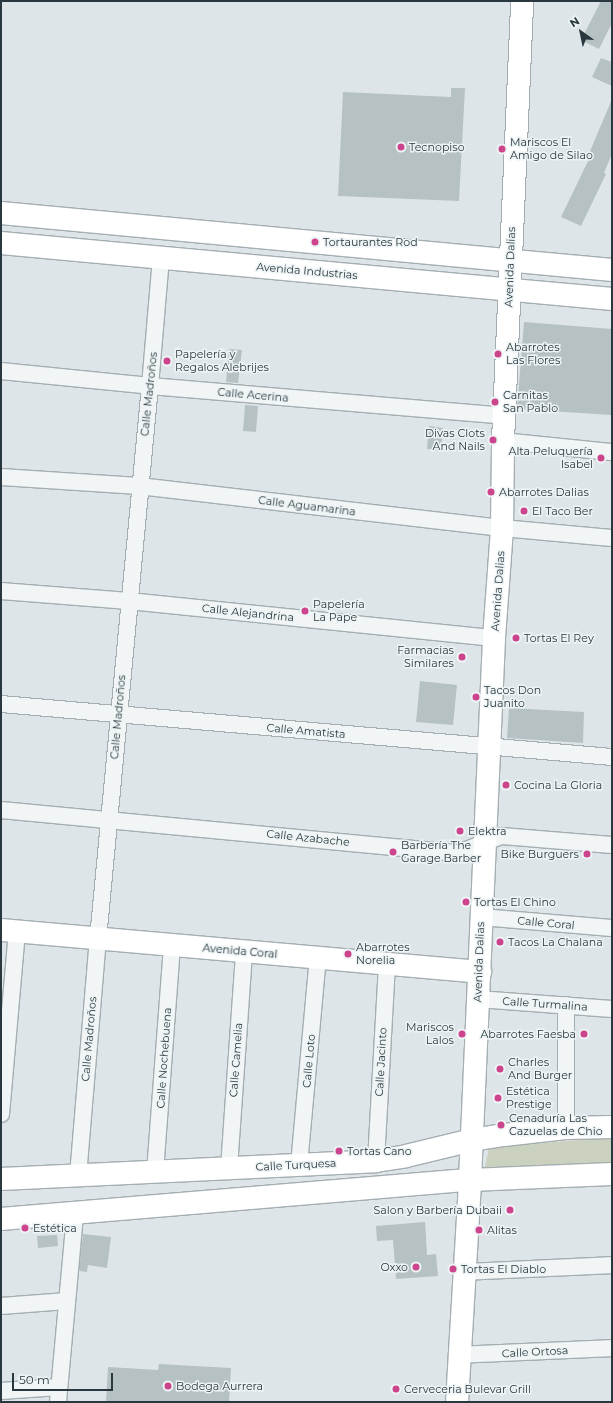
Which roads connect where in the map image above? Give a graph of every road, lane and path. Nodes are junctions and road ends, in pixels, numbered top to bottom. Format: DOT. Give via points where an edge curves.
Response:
graph roads {
  1 [pos="522,1"];
  2 [pos="1,214"];
  3 [pos="1,243"];
  4 [pos="161,258"];
  5 [pos="511,259"];
  6 [pos="612,270"];
  7 [pos="509,289"];
  8 [pos="612,299"];
  9 [pos="1,371"];
  10 [pos="150,386"];
  11 [pos="504,416"];
  12 [pos="503,441"];
  13 [pos="612,452"];
  14 [pos="1,477"];
  15 [pos="140,486"];
  16 [pos="502,528"];
  17 [pos="612,538"];
  18 [pos="1,591"];
  19 [pos="129,601"];
  20 [pos="494,638"];
  21 [pos="1,704"];
  22 [pos="118,714"];
  23 [pos="490,748"];
  24 [pos="612,757"];
  25 [pos="1,810"];
  26 [pos="108,820"];
  27 [pos="485,842"];
  28 [pos="612,845"];
  29 [pos="481,917"];
  30 [pos="612,928"];
  31 [pos="9,931"];
  32 [pos="98,939"];
  33 [pos="172,945"];
  34 [pos="244,951"];
  35 [pos="318,958"];
  36 [pos="387,964"];
  37 [pos="480,972"];
  38 [pos="478,999"];
  39 [pos="566,1006"];
  40 [pos="612,1009"];
  41 [pos="1,1114"];
  42 [pos="612,1127"];
  43 [pos="566,1128"];
  44 [pos="472,1140"];
  45 [pos="376,1161"];
  46 [pos="299,1165"];
  47 [pos="229,1168"];
  48 [pos="155,1172"];
  49 [pos="612,1174"];
  50 [pos="78,1176"];
  51 [pos="1,1179"];
  52 [pos="470,1180"];
  53 [pos="75,1214"];
  54 [pos="1,1219"];
  55 [pos="612,1265"];
  56 [pos="464,1272"];
  57 [pos="67,1301"];
  58 [pos="1,1306"];
  59 [pos="612,1348"];
  60 [pos="458,1355"];
  61 [pos="1,1391"];
  62 [pos="59,1394"];
  63 [pos="457,1402"];
  1 -- 5 [label="main road, Avenida Dalias"];
  2 -- 5 [label="main road"];
  3 -- 4 [label="main road, Avenida Industrias"];
  4 -- 7 [label="main road, Avenida Industrias"];
  4 -- 10 [label="street, Calle Madroños"];
  5 -- 6 [label="main road"];
  5 -- 7 [label="main road, Avenida Dalias"];
  7 -- 8 [label="main road, Avenida Industrias"];
  7 -- 11 [label="main road, Avenida Dalias"];
  9 -- 10 [label="street, Calle Acerina"];
  10 -- 11 [label="street, Calle Acerina"];
  10 -- 15 [label="street, Calle Madroños"];
  11 -- 12 [label="main road, Avenida Dalias"];
  12 -- 13 [label="street"];
  12 -- 16 [label="main road, Avenida Dalias"];
  14 -- 15 [label="street, Calle Aguamarina"];
  15 -- 16 [label="street, Calle Aguamarina"];
  15 -- 19 [label="street, Calle Madroños"];
  16 -- 17 [label="street, Calle Aguamarina"];
  16 -- 20 [label="main road, Avenida Dalias"];
  18 -- 19 [label="street, Calle Alejandrina"];
  19 -- 20 [label="street, Calle Alejandrina"];
  19 -- 22 [label="street, Calle Madroños"];
  20 -- 23 [label="main road, Avenida Dalias"];
  21 -- 22 [label="street, Calle Amatista"];
  22 -- 23 [label="street, Calle Amatista"];
  22 -- 26 [label="street, Calle Madroños"];
  23 -- 24 [label="street, Calle Amatista"];
  23 -- 27 [label="main road, Avenida Dalias"];
  25 -- 26 [label="street, Calle Azabache"];
  26 -- 27 [label="street, Calle Azabache" via="460,853"];
  26 -- 32 [label="street, Calle Madroños"];
  27 -- 28 [label="street, Calle Azabache" via="501,836"];
  27 -- 29 [label="main road, Avenida Dalias"];
  29 -- 30 [label="street, Calle Coral"];
  29 -- 37 [label="main road, Avenida Dalias"];
  31 -- 32 [label="main road, Avenida Coral"];
  31 -- 41 [label="street"];
  32 -- 33 [label="main road, Avenida Coral"];
  32 -- 50 [label="street, Calle Madroños"];
  33 -- 34 [label="main road, Avenida Coral"];
  33 -- 48 [label="street, Calle Nochebuena"];
  34 -- 35 [label="main road, Avenida Coral"];
  34 -- 47 [label="street, Calle Camelia"];
  35 -- 36 [label="main road, Avenida Coral"];
  35 -- 46 [label="street, Calle Loto"];
  36 -- 37 [label="main road, Avenida Coral"];
  36 -- 45 [label="street, Calle Jacinto"];
  37 -- 38 [label="main road, Avenida Dalias"];
  38 -- 39 [label="street, Calle Turmalina"];
  38 -- 44 [label="main road, Avenida Dalias"];
  39 -- 40 [label="street, Calle Turmalina"];
  39 -- 43 [label="street"];
  42 -- 43 [label="main road, Calle Turquesa"];
  43 -- 44 [label="main road, Calle Turquesa"];
  44 -- 45 [label="main road, Calle Turquesa"];
  44 -- 52 [label="main road, Avenida Dalias"];
  45 -- 46 [label="main road, Calle Turquesa"];
  46 -- 47 [label="main road, Calle Turquesa"];
  47 -- 48 [label="main road, Calle Turquesa"];
  48 -- 50 [label="main road, Calle Turquesa"];
  49 -- 52 [label="main road"];
  50 -- 51 [label="main road, Calle Turquesa"];
  52 -- 53 [label="main road"];
  52 -- 56 [label="main road, Avenida Dalias"];
  53 -- 54 [label="main road"];
  53 -- 57 [label="street"];
  55 -- 56 [label="street"];
  56 -- 60 [label="main road, Avenida Dalias"];
  57 -- 58 [label="street"];
  57 -- 62 [label="street"];
  59 -- 60 [label="street, Calle Ortosa"];
  60 -- 63 [label="main road, Avenida Dalias"];
  61 -- 62 [label="street"];
}
